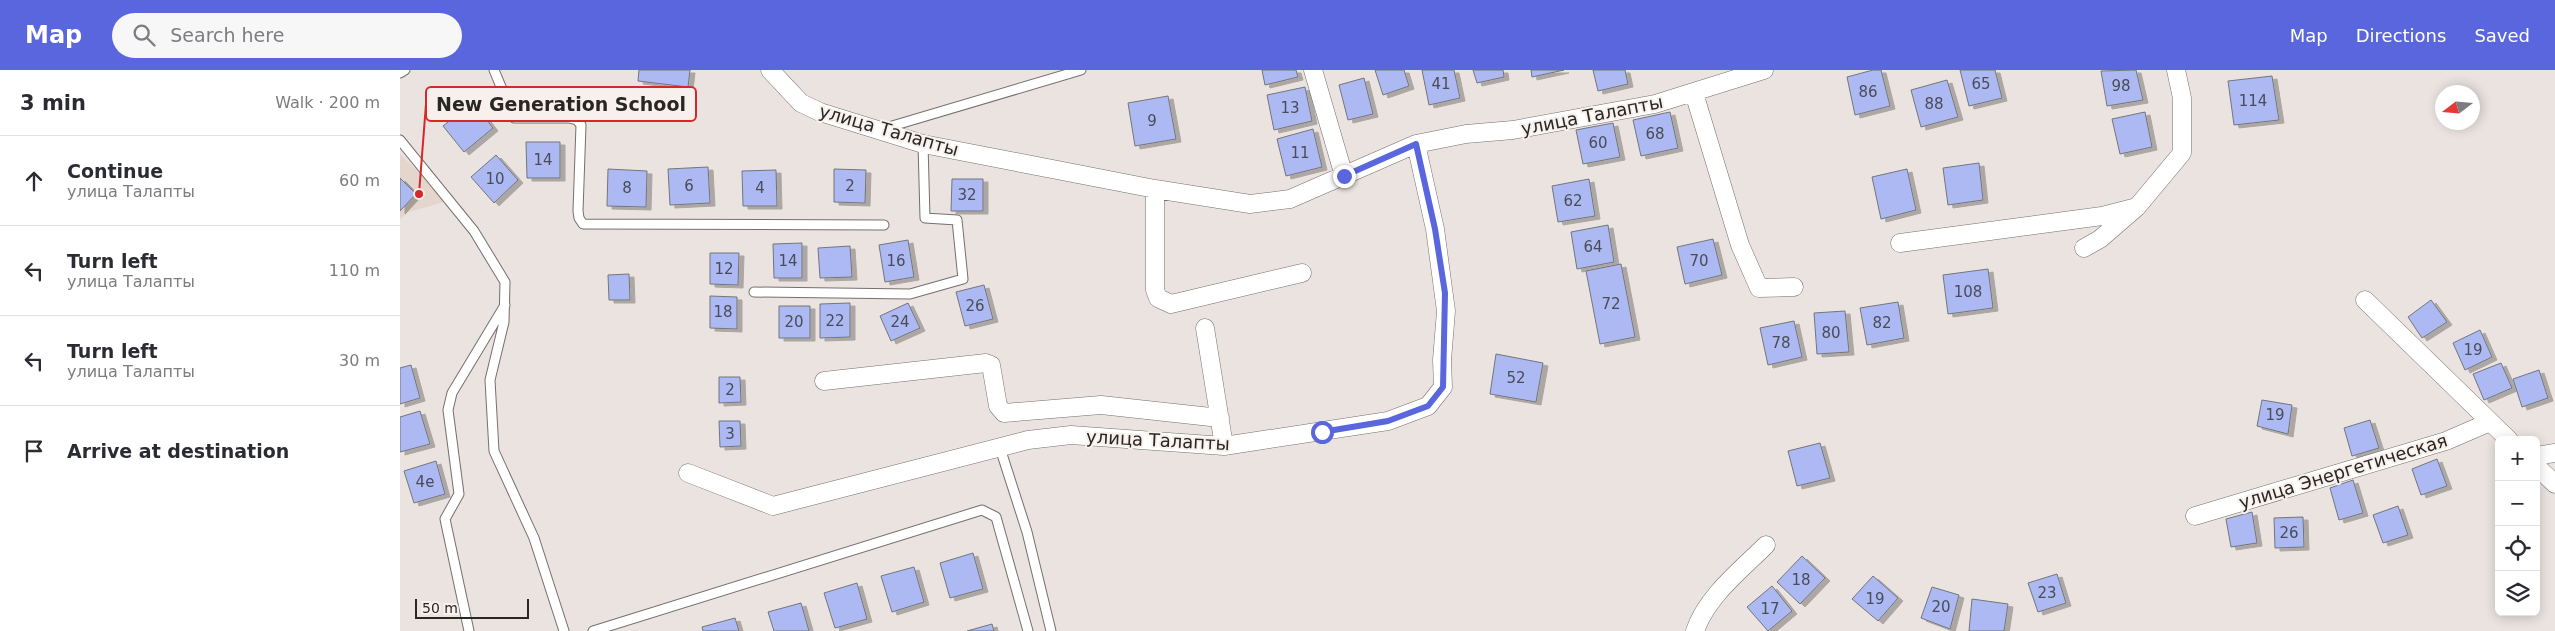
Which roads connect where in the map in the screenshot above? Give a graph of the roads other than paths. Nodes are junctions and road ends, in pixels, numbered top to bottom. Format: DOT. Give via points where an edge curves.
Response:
graph roads {
  1 [pos="405,70"];
  2 [pos="494,70"];
  3 [pos="770,70"];
  4 [pos="1082,70"];
  5 [pos="1314,70"];
  6 [pos="1764,70"];
  7 [pos="2176,70"];
  8 [pos="400,73"];
  9 [pos="1694,93"];
  10 [pos="879,129"];
  11 [pos="400,140"];
  12 [pos="923,144"];
  13 [pos="1416,144"];
  14 [pos="1344,176"];
  15 [pos="1155,189"];
  16 [pos="2138,207"];
  17 [pos="884,225"];
  18 [pos="1900,243"];
  19 [pos="2084,248"];
  20 [pos="1302,273"];
  21 [pos="1794,288"];
  22 [pos="754,292"];
  23 [pos="2365,300"];
  24 [pos="506,302"];
  25 [pos="1205,328"];
  26 [pos="824,380"];
  27 [pos="1220,418"];
  28 [pos="2490,422"];
  29 [pos="2505,436"];
  30 [pos="1224,446"];
  31 [pos="1000,448"];
  32 [pos="2555,453"];
  33 [pos="2540,455"];
  34 [pos="2540,470"];
  35 [pos="688,473"];
  36 [pos="2555,484"];
  37 [pos="2195,516"];
  38 [pos="1766,545"];
  39 [pos="469,631"];
  40 [pos="564,631"];
  41 [pos="594,631"];
  42 [pos="1028,631"];
  43 [pos="1051,631"];
  44 [pos="1695,631"];
  1 -- 8 [label="lane"];
  2 -- 17 [label="lane" via="514,118 569,118 577,120 581,126 578,211 583,224"];
  3 -- 10 [label="street, улица Талапты" via="801,103 820,112"];
  4 -- 10 [label="lane"];
  5 -- 14 [label="street"];
  6 -- 9 [label="street, улица Талапты"];
  7 -- 16 [label="street" via="2182,98 2182,153"];
  9 -- 13 [label="street, улица Талапты" via="1617,111"];
  9 -- 21 [label="street" via="1740,245 1759,288"];
  10 -- 12 [label="street, улица Талапты"];
  11 -- 24 [label="lane" via="474,231 505,282"];
  12 -- 15 [label="street, улица Талапты"];
  12 -- 22 [label="lane" via="925,218 958,220 963,279 910,294"];
  13 -- 14 [label="street, улица Талапты"];
  13 -- 30 [label="street, улица Талапты" via="1445,293 1443,387 1428,406 1388,421"];
  14 -- 15 [label="street, улица Талапты" via="1290,199 1250,204"];
  15 -- 20 [label="street" via="1155,290 1158,298 1171,304"];
  16 -- 18 [label="street" via="2102,216"];
  16 -- 19 [label="street" via="2100,239"];
  23 -- 28 [label="street"];
  24 -- 39 [label="lane" via="452,392 448,410 459,494 445,520"];
  24 -- 40 [label="lane" via="490,380 494,451 534,538"];
  25 -- 27 [label="street"];
  26 -- 27 [label="street" via="986,363 991,364 998,406 1004,412 1101,405"];
  27 -- 30 [label="street"];
  28 -- 29 [label="street"];
  28 -- 37 [label="street, улица Энергетическая" via="2446,441"];
  30 -- 31 [label="street, улица Талапты" via="1071,435 1028,440"];
  31 -- 35 [label="street, улица Талапты" via="773,506"];
  31 -- 43 [label="lane" via="1027,532"];
  32 -- 33 [label="street"];
  34 -- 36 [label="street"];
  38 -- 44 [label="street" via="1712,600"];
  41 -- 42 [label="lane" via="982,510 996,517"];
}
